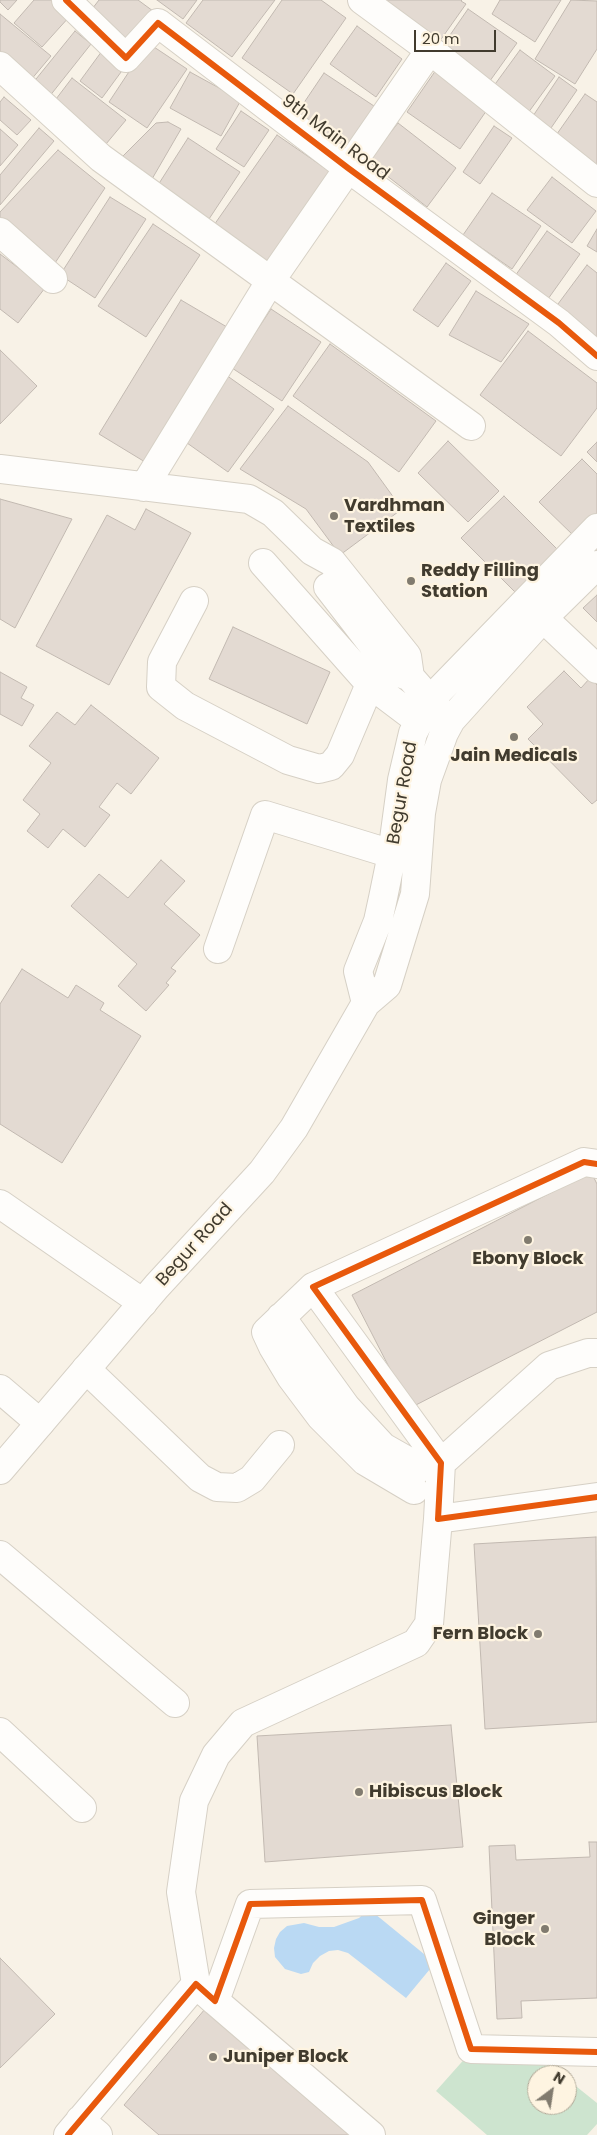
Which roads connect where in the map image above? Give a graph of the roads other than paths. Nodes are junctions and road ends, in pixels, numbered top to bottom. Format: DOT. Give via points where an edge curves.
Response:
graph roads {
  1 [pos="66,0"];
  2 [pos="362,0"];
  3 [pos="430,50"];
  4 [pos="0,66"];
  5 [pos="348,168"];
  6 [pos="597,183"];
  7 [pos="0,232"];
  8 [pos="53,279"];
  9 [pos="271,280"];
  10 [pos="597,356"];
  11 [pos="472,426"];
  12 [pos="0,469"];
  13 [pos="144,487"];
  14 [pos="597,528"];
  15 [pos="263,562"];
  16 [pos="597,565"];
  17 [pos="194,601"];
  18 [pos="543,618"];
  19 [pos="597,669"];
  20 [pos="370,684"];
  21 [pos="424,711"];
  22 [pos="450,723"];
  23 [pos="392,854"];
  24 [pos="218,949"];
  25 [pos="366,1003"];
  26 [pos="597,1164"];
  27 [pos="0,1204"];
  28 [pos="314,1287"];
  29 [pos="143,1302"];
  30 [pos="597,1353"];
  31 [pos="86,1370"];
  32 [pos="0,1389"];
  33 [pos="40,1423"];
  34 [pos="280,1445"];
  35 [pos="0,1470"];
  36 [pos="425,1474"];
  37 [pos="597,1497"];
  38 [pos="438,1519"];
  39 [pos="0,1555"];
  40 [pos="175,1703"];
  41 [pos="0,1732"];
  42 [pos="82,1808"];
  43 [pos="205,1992"];
  44 [pos="597,2052"];
  45 [pos="82,2130"];
  46 [pos="371,2135"];
  1 -- 5 [label="street, 9th Main Road" via="126,58 158,23"];
  2 -- 3 [label="street"];
  3 -- 5 [label="street"];
  3 -- 6 [label="street"];
  4 -- 9 [label="street" via="100,158"];
  5 -- 9 [label="street"];
  5 -- 10 [label="street, 9th Main Road" via="559,323"];
  7 -- 8 [label="street"];
  9 -- 11 [label="street"];
  9 -- 13 [label="street"];
  12 -- 13 [label="street"];
  13 -- 21 [label="street" via="249,499 273,513 312,551 332,562 407,656 410,677"];
  14 -- 21 [label="street, Begur Road"];
  15 -- 20 [label="street"];
  16 -- 18 [label="street, Begur Road"];
  17 -- 20 [label="street" via="162,662 162,687 184,706 288,760 319,769 331,766 340,755"];
  18 -- 19 [label="street"];
  18 -- 22 [label="street, Begur Road"];
  20 -- 21 [label="street"];
  21 -- 22 [label="street"];
  21 -- 23 [label="street, Begur Road" via="412,734"];
  22 -- 25 [label="street, Begur Road" via="427,780 421,813 415,894 408,921 388,985"];
  23 -- 24 [label="street" via="265,815"];
  23 -- 25 [label="street, Begur Road" via="378,921 358,971"];
  25 -- 29 [label="street, Begur Road" via="289,1136 262,1172"];
  26 -- 28 [label="street" via="584,1162"];
  27 -- 29 [label="street"];
  28 -- 36 [label="street"];
  28 -- 36 [label="street" via="266,1332 291,1377 316,1410 365,1460"];
  29 -- 31 [label="street, Begur Road"];
  30 -- 36 [label="street" via="549,1366"];
  31 -- 33 [label="street, Begur Road"];
  31 -- 34 [label="street" via="200,1478 217,1487 237,1488 252,1479"];
  32 -- 33 [label="street"];
  33 -- 35 [label="street, Begur Road"];
  36 -- 38 [label="street"];
  37 -- 38 [label="street"];
  38 -- 43 [label="street" via="429,1624 416,1643 243,1723 216,1755 194,1801 181,1892"];
  39 -- 40 [label="street"];
  41 -- 42 [label="street"];
  43 -- 44 [label="street" via="250,1904 422,1900 471,2049"];
  43 -- 45 [label="street"];
  43 -- 46 [label="street"];
}
